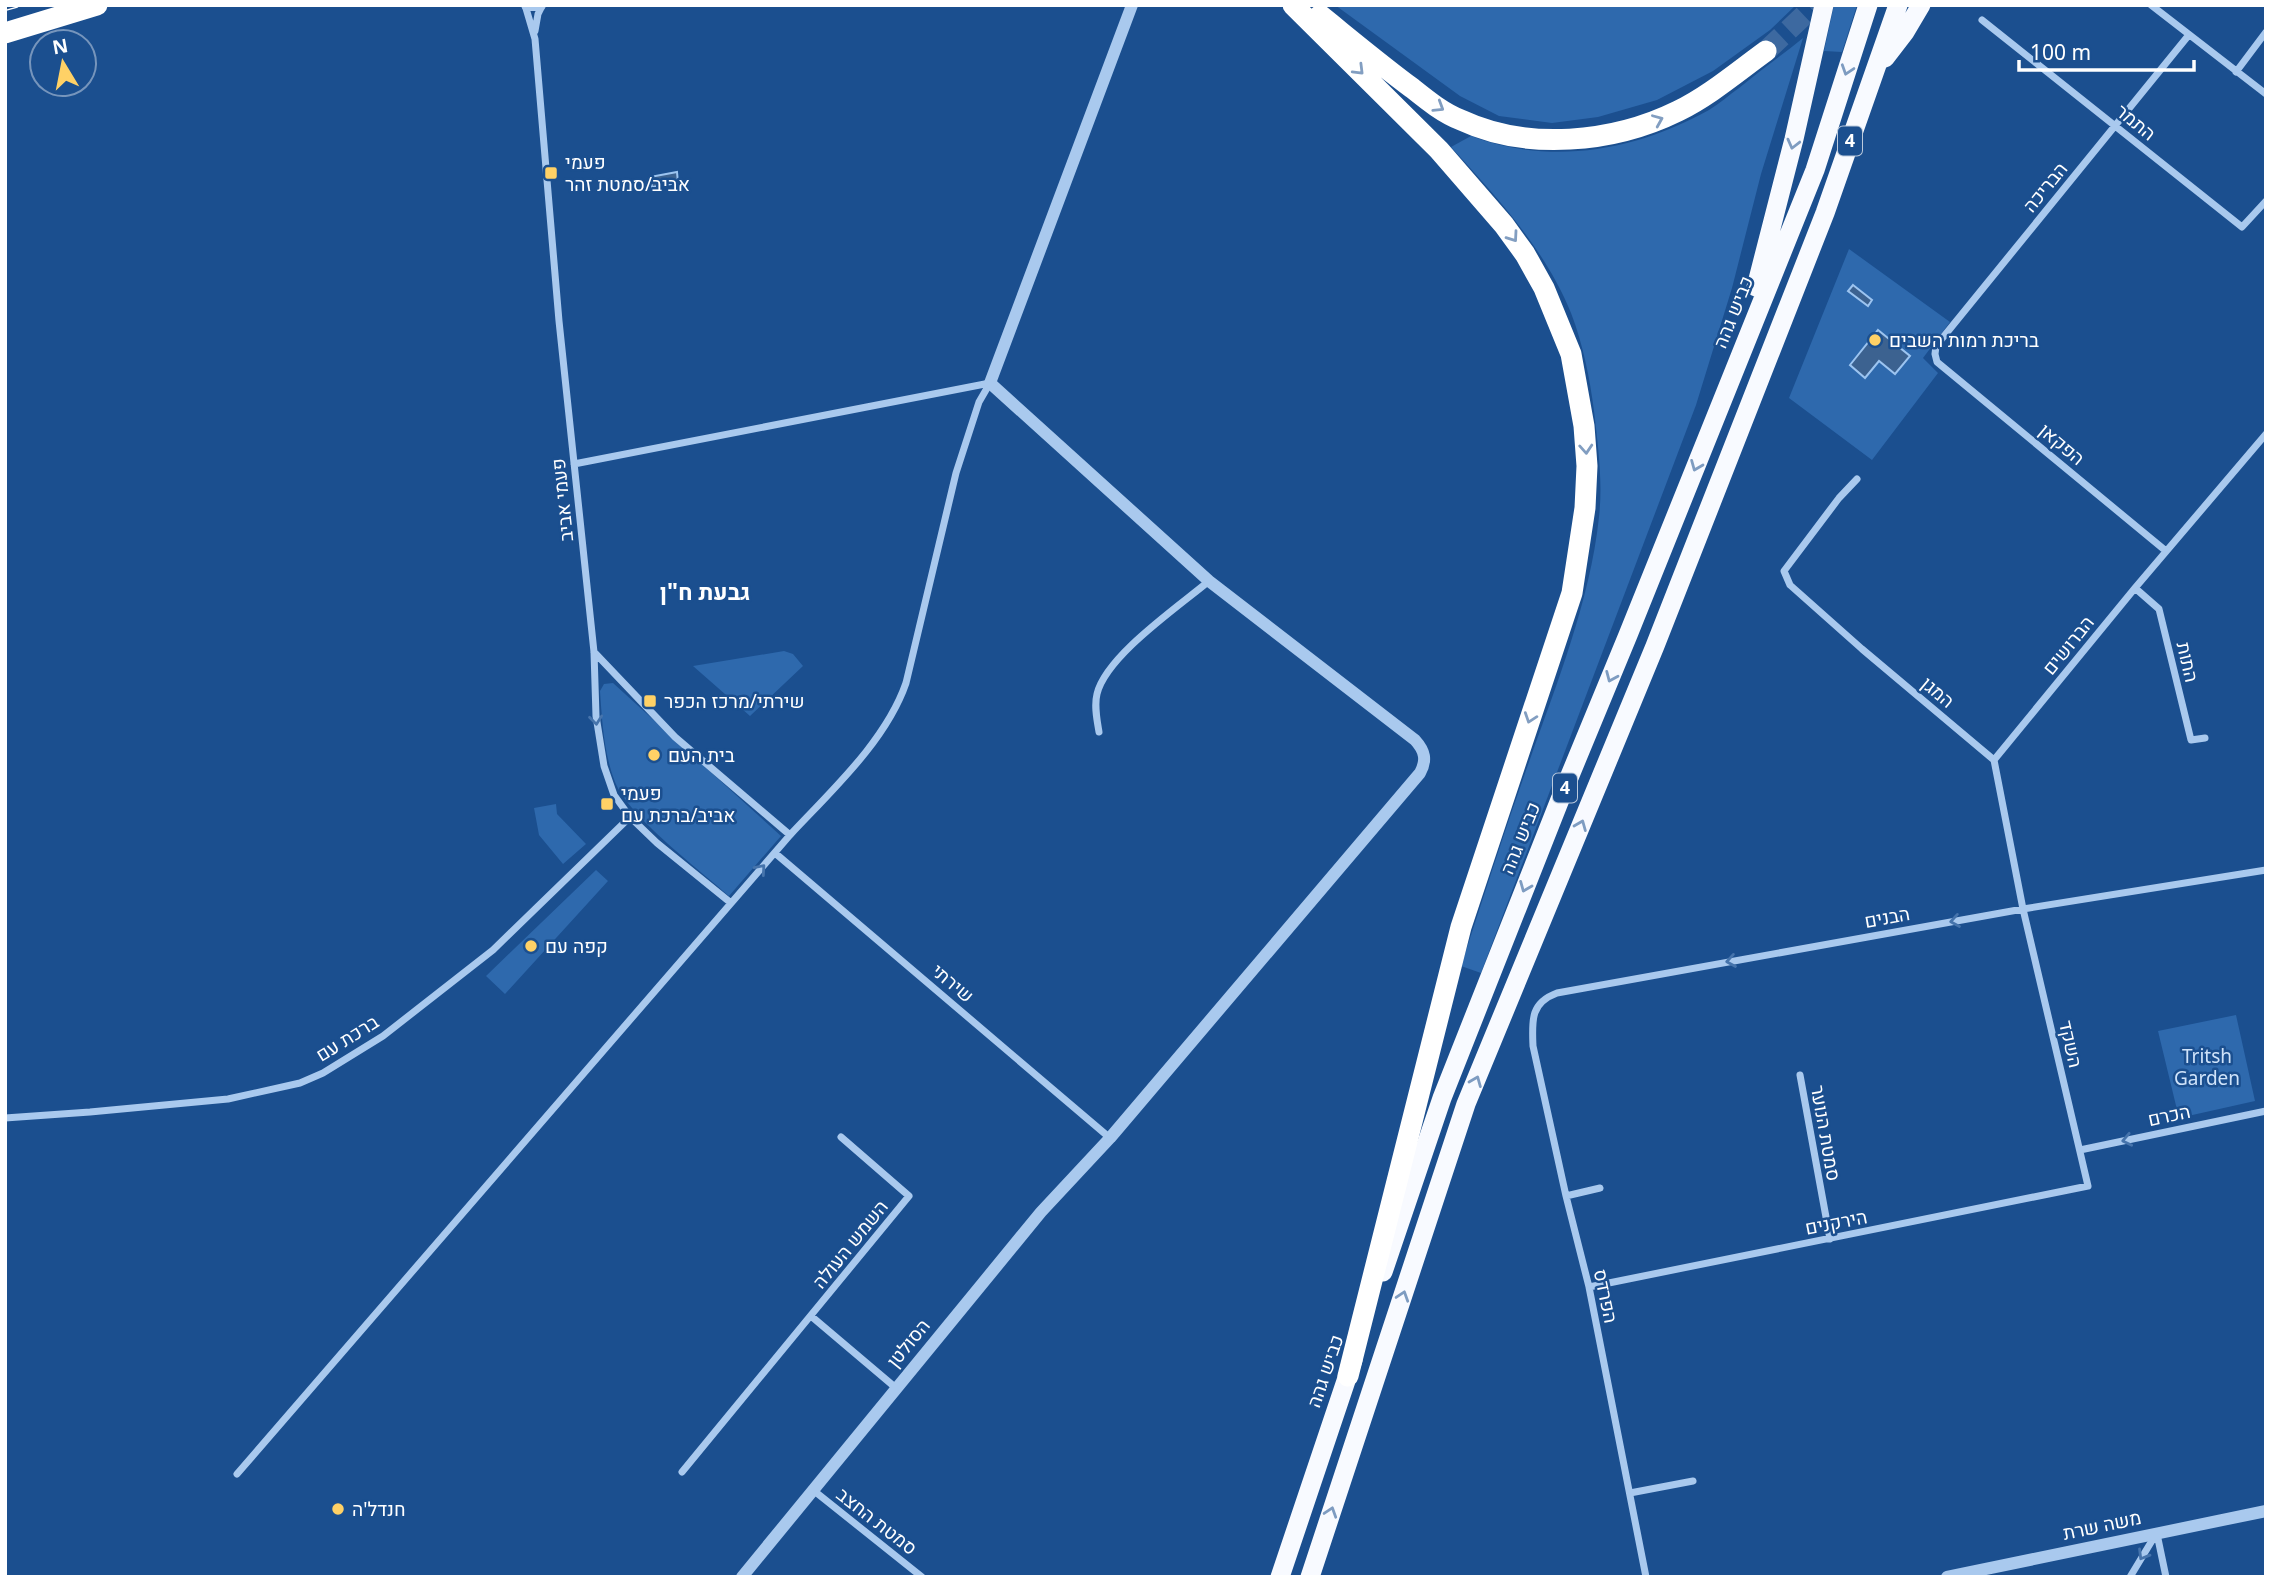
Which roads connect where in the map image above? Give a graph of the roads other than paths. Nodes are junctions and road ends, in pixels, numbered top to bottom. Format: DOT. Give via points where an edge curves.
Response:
graph roads {
  1 [pos="97,5"];
  2 [pos="526,5"];
  3 [pos="541,5"];
  4 [pos="1132,5"];
  5 [pos="1293,5"];
  6 [pos="1308,5"];
  7 [pos="1824,5"];
  8 [pos="1868,5"];
  9 [pos="1898,5"];
  10 [pos="1921,5"];
  11 [pos="2151,5"];
  12 [pos="1982,20"];
  13 [pos="5,31"];
  14 [pos="2266,32"];
  15 [pos="2188,36"];
  16 [pos="535,39"];
  17 [pos="1766,51"];
  18 [pos="1876,69"];
  19 [pos="2236,72"];
  20 [pos="2266,94"];
  21 [pos="2115,126"];
  22 [pos="2266,201"];
  23 [pos="1937,362"];
  24 [pos="990,383"];
  25 [pos="1710,432"];
  26 [pos="2266,434"];
  27 [pos="574,464"];
  28 [pos="1857,479"];
  29 [pos="2166,551"];
  30 [pos="1209,581"];
  31 [pos="2135,588"];
  32 [pos="594,652"];
  33 [pos="1100,732"];
  34 [pos="2205,738"];
  35 [pos="1994,760"];
  36 [pos="630,817"];
  37 [pos="790,835"];
  38 [pos="775,853"];
  39 [pos="2266,870"];
  40 [pos="732,904"];
  41 [pos="2022,909"];
  42 [pos="1532,1024"];
  43 [pos="1800,1075"];
  44 [pos="2266,1111"];
  45 [pos="5,1118"];
  46 [pos="841,1137"];
  47 [pos="1110,1138"];
  48 [pos="2080,1150"];
  49 [pos="2088,1186"];
  50 [pos="1600,1188"];
  51 [pos="1566,1196"];
  52 [pos="1830,1239"];
  53 [pos="1589,1287"];
  54 [pos="811,1316"];
  55 [pos="1348,1376"];
  56 [pos="896,1388"];
  57 [pos="682,1472"];
  58 [pos="237,1474"];
  59 [pos="1693,1480"];
  60 [pos="813,1490"];
  61 [pos="1630,1493"];
  62 [pos="2266,1511"];
  63 [pos="2157,1534"];
  64 [pos="743,1577"];
  65 [pos="922,1577"];
  66 [pos="1280,1577"];
  67 [pos="1310,1577"];
  68 [pos="1646,1577"];
  69 [pos="1947,1577"];
  70 [pos="2130,1577"];
  71 [pos="2166,1577"];
  1 -- 13 [label="highway"];
  2 -- 3 [label="street"];
  2 -- 16 [label="street, פעמי אביב"];
  3 -- 16 [label="street, פעמי אביב"];
  4 -- 24 [label="street"];
  5 -- 55 [label="highway, one-way" via="1439,150 1525,254 1570,354 1587,466 1586,508 1572,593 1461,927"];
  6 -- 17 [label="highway, one-way" via="1431,103 1459,120 1510,136 1585,138 1648,124 1679,111"];
  7 -- 25 [label="highway, one-way" via="1764,260"];
  8 -- 25 [label="highway, כביש גהה / 4, one-way" via="1815,170"];
  9 -- 18 [label="highway, 4"];
  10 -- 18 [label="highway"];
  11 -- 15 [label="street"];
  12 -- 21 [label="street, התמר"];
  14 -- 19 [label="street"];
  15 -- 19 [label="street"];
  15 -- 21 [label="street, הבריכה"];
  16 -- 27 [label="street, פעמי אביב"];
  67 -- 18 [label="highway, 4, one-way" via="1466,1104 1679,585 1825,213"];
  19 -- 20 [label="street"];
  21 -- 22 [label="street, התמר" via="2242,227"];
  21 -- 23 [label="street, הבריכה" via="1936,346"];
  23 -- 29 [label="street, הפקאן"];
  24 -- 27 [label="street"];
  24 -- 30 [label="street"];
  24 -- 37 [label="street" via="979,402 957,473 900,699 852,768"];
  25 -- 55 [label="highway, כביש גהה / 4, one-way" via="1442,1098"];
  26 -- 29 [label="street, הברושים"];
  27 -- 32 [label="street, פעמי אביב"];
  28 -- 35 [label="street, המגן" via="1784,571 1790,585"];
  29 -- 31 [label="street, הברושים"];
  30 -- 33 [label="street" via="1120,654 1105,673 1097,695"];
  30 -- 47 [label="street, הסולטן" via="1415,740 1424,764"];
  31 -- 34 [label="street, התות" via="2160,610 2191,740"];
  31 -- 35 [label="street, הברושים"];
  32 -- 36 [label="street, פעמי אביב, one-way" via="595,709 604,766 614,795"];
  32 -- 37 [label="street" via="676,737"];
  35 -- 41 [label="street"];
  36 -- 40 [label="street, פעמי אביב"];
  36 -- 45 [label="street, ברכת עם" via="493,950 383,1036 323,1073 300,1083 228,1099"];
  37 -- 38 [label="street"];
  40 -- 38 [label="street, one-way"];
  38 -- 47 [label="street, שירתי"];
  39 -- 41 [label="street, הבנים"];
  40 -- 58 [label="street"];
  41 -- 42 [label="street, הבנים, one-way" via="1557,993 1544,998"];
  41 -- 48 [label="street, השקד"];
  42 -- 51 [label="street, הפרדס"];
  43 -- 52 [label="street, סמטת הנוער"];
  44 -- 48 [label="street, הכרם, one-way"];
  46 -- 54 [label="street, השמש העולה" via="909,1196"];
  47 -- 56 [label="street, הסולטן" via="1041,1212"];
  48 -- 49 [label="street, השקד"];
  49 -- 52 [label="street, הירקנים"];
  50 -- 51 [label="street"];
  51 -- 53 [label="street, הפרדס"];
  52 -- 53 [label="street, הירקנים"];
  53 -- 61 [label="street, הפרדס"];
  54 -- 56 [label="street, השמש העולה"];
  54 -- 57 [label="street, השמש העולה"];
  55 -- 66 [label="highway, כביש גהה / 4"];
  56 -- 60 [label="street, הסולטן"];
  59 -- 61 [label="street"];
  60 -- 64 [label="street, הסולטן"];
  60 -- 65 [label="street, סמטת החצב"];
  61 -- 68 [label="street, הפרדס"];
  62 -- 63 [label="street, משה שרת"];
  63 -- 69 [label="street, משה שרת"];
  63 -- 70 [label="street, one-way"];
  63 -- 71 [label="street"];
}
